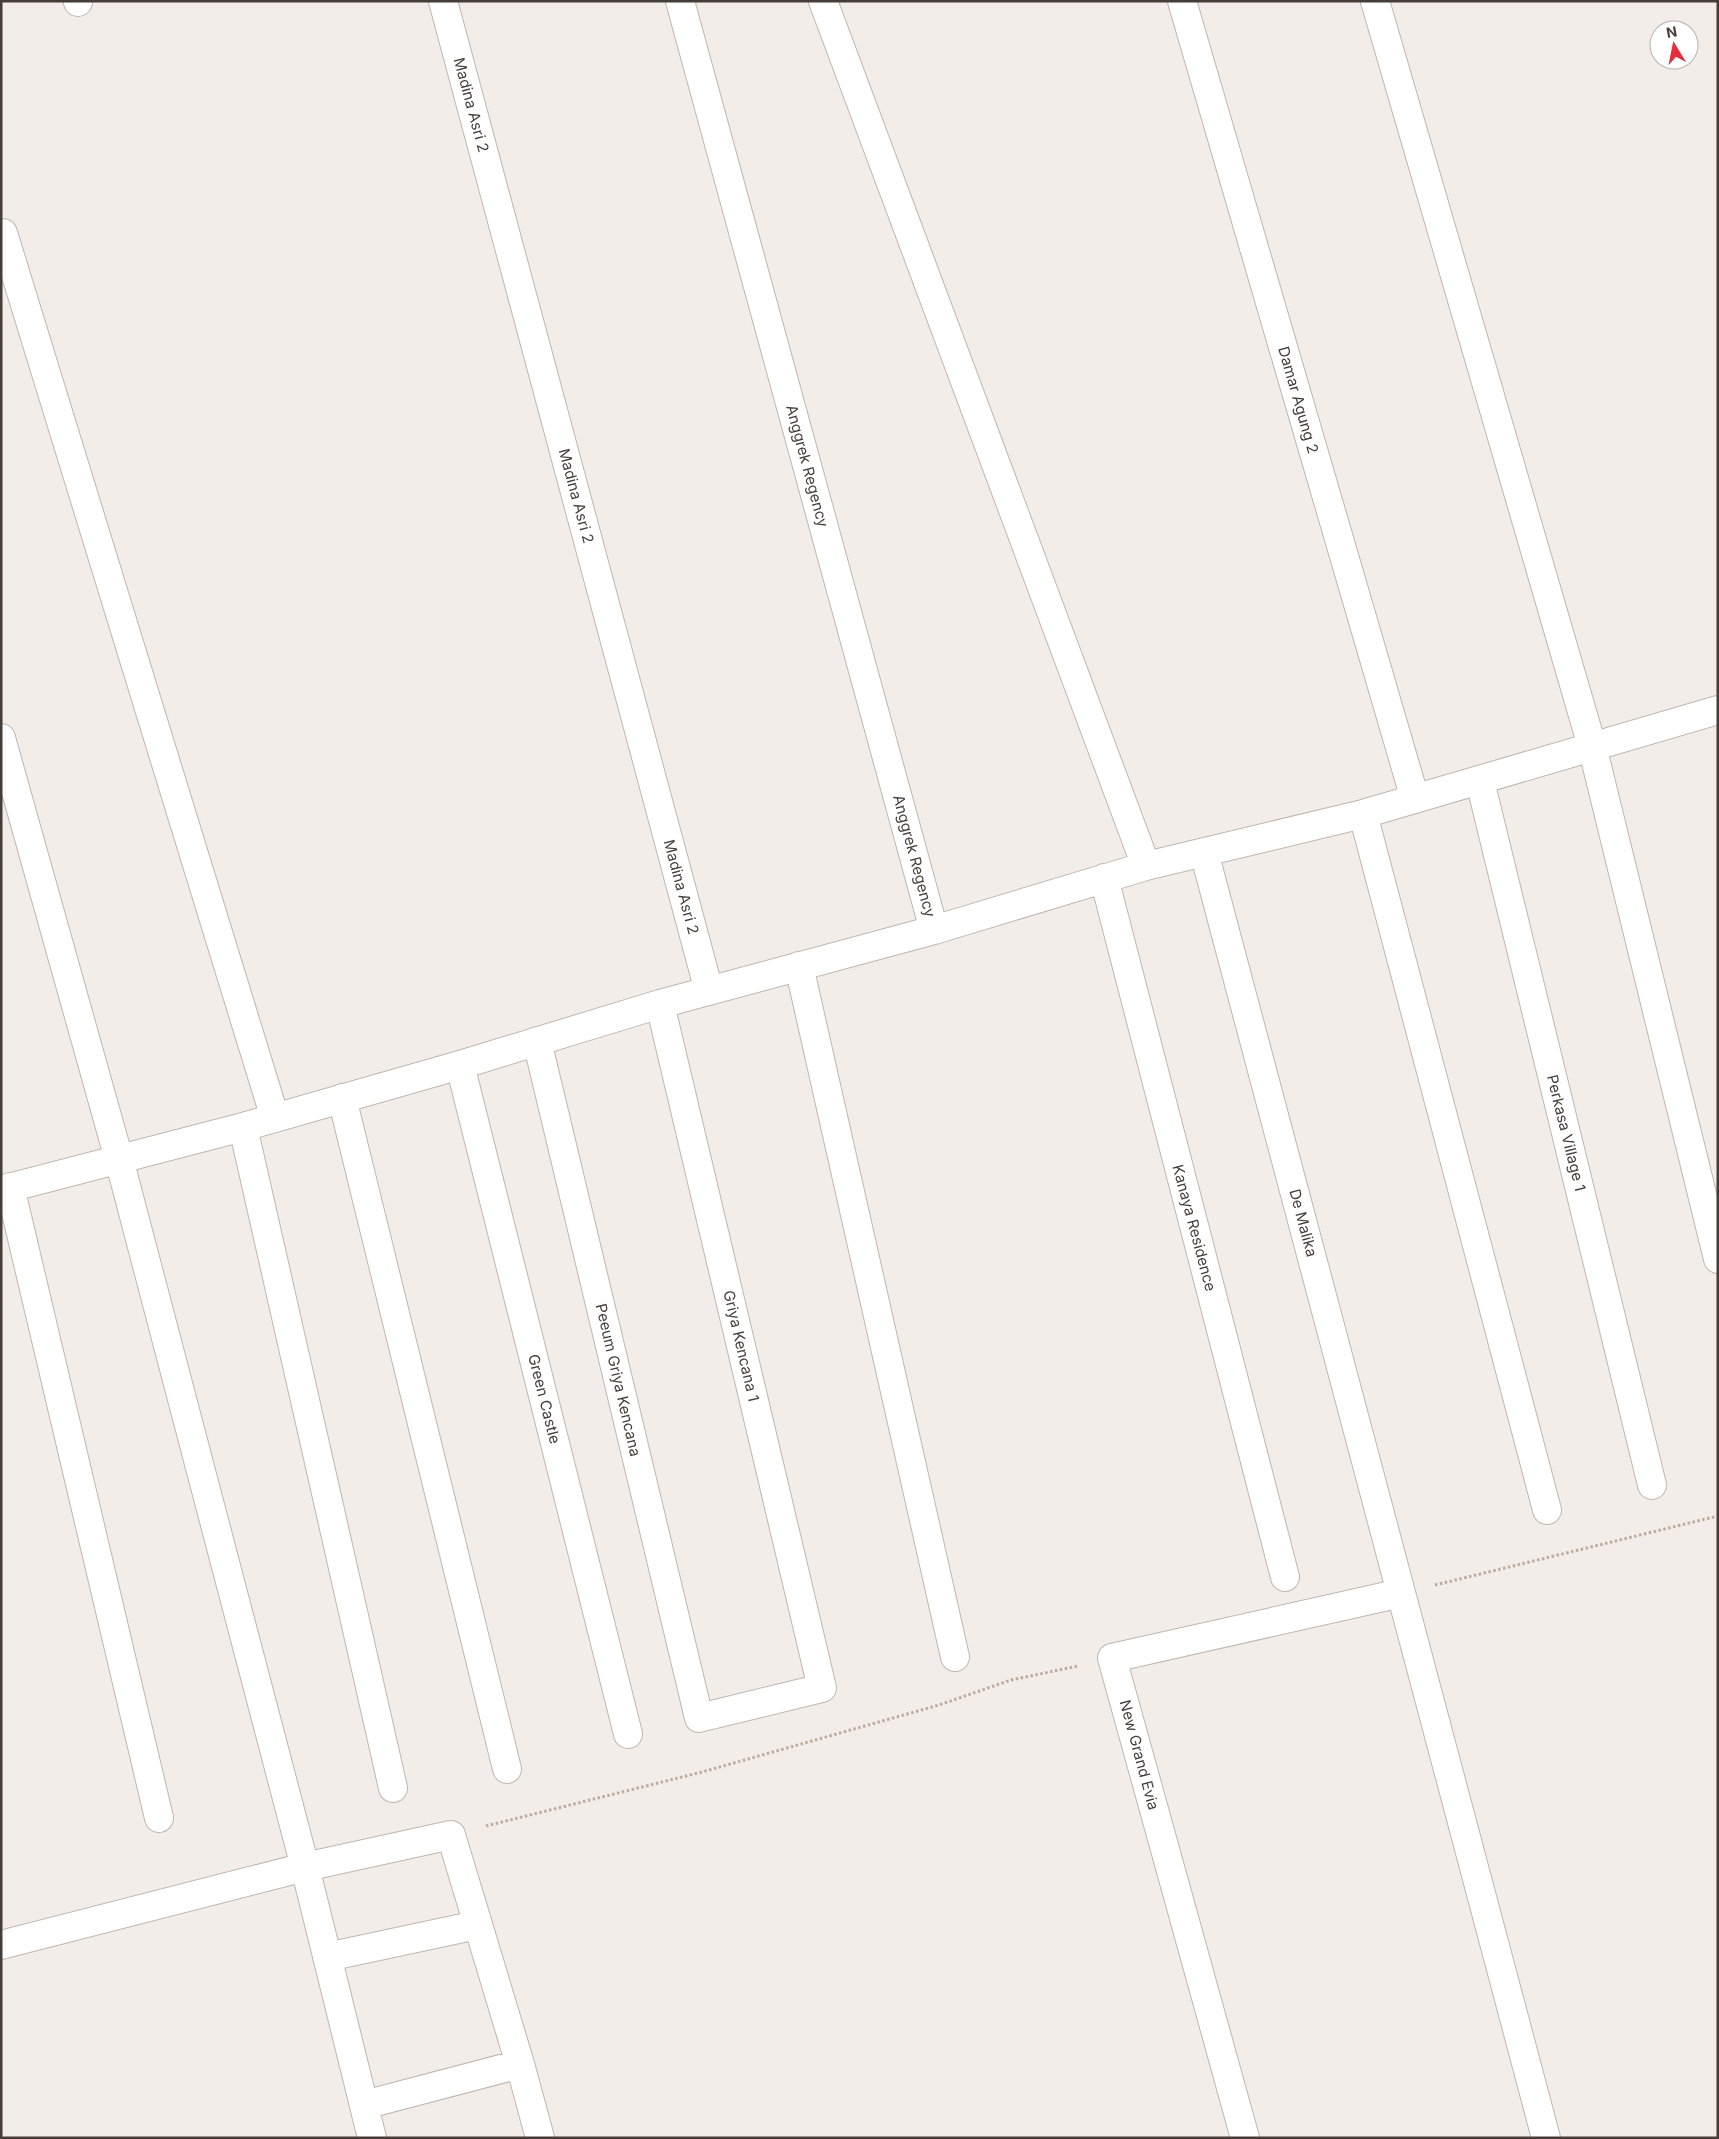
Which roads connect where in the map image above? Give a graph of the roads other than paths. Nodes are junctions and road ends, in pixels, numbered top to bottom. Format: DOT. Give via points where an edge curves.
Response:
graph roads {
  1 [pos="443,1"];
  2 [pos="680,1"];
  3 [pos="823,1"];
  4 [pos="1182,1"];
  5 [pos="1375,1"];
  6 [pos="3,234"];
  7 [pos="1718,710"];
  8 [pos="1,738"];
  9 [pos="1592,746"];
  10 [pos="1480,780"];
  11 [pos="1415,799"];
  12 [pos="1363,814"];
  13 [pos="1204,852"];
  14 [pos="1146,866"];
  15 [pos="1104,878"];
  16 [pos="934,930"];
  17 [pos="799,966"];
  18 [pos="709,991"];
  19 [pos="660,1004"];
  20 [pos="537,1042"];
  21 [pos="460,1065"];
  22 [pos="342,1098"];
  23 [pos="275,1118"];
  24 [pos="243,1127"];
  25 [pos="119,1159"];
  26 [pos="6,1188"];
  27 [pos="1718,1259"];
  28 [pos="1652,1485"];
  29 [pos="1547,1510"];
  30 [pos="1285,1577"];
  31 [pos="1401,1593"];
  32 [pos="956,1657"];
  33 [pos="699,1718"];
  34 [pos="628,1734"];
  35 [pos="507,1769"];
  36 [pos="393,1788"];
  37 [pos="159,1818"];
  38 [pos="305,1867"];
  39 [pos="477,1925"];
  40 [pos="1,1945"];
  41 [pos="327,1957"];
  42 [pos="520,2064"];
  43 [pos="364,2105"];
  44 [pos="372,2138"];
  45 [pos="540,2138"];
  46 [pos="1245,2138"];
  47 [pos="1546,2138"];
  1 -- 18 [label="street, Madina Asri 2"];
  2 -- 16 [label="street, Anggrek Regency"];
  3 -- 14 [label="street"];
  4 -- 11 [label="street, Damar Agung 2"];
  5 -- 9 [label="street"];
  6 -- 23 [label="street"];
  7 -- 9 [label="street"];
  8 -- 25 [label="street"];
  9 -- 10 [label="street"];
  9 -- 27 [label="street"];
  10 -- 11 [label="street"];
  10 -- 28 [label="street, Perkasa Village 1"];
  11 -- 12 [label="street"];
  12 -- 13 [label="street"];
  12 -- 29 [label="street"];
  13 -- 14 [label="street"];
  13 -- 31 [label="street, De Malika"];
  14 -- 15 [label="street"];
  15 -- 16 [label="street"];
  15 -- 30 [label="street, Kanaya Residence"];
  16 -- 17 [label="street"];
  17 -- 18 [label="street"];
  17 -- 32 [label="street"];
  18 -- 19 [label="street"];
  19 -- 20 [label="street"];
  19 -- 33 [label="street, Griya Kencana 1" via="822,1688"];
  20 -- 21 [label="street"];
  20 -- 33 [label="street, Peeum Griya Kencana"];
  21 -- 22 [label="street"];
  21 -- 34 [label="street, Green Castle"];
  22 -- 23 [label="street"];
  22 -- 35 [label="street"];
  23 -- 24 [label="street"];
  24 -- 25 [label="street"];
  24 -- 36 [label="street"];
  25 -- 26 [label="street"];
  25 -- 38 [label="street"];
  26 -- 37 [label="street"];
  31 -- 46 [label="street, New Grand Evia" via="1112,1658"];
  31 -- 47 [label="street, De Malika"];
  38 -- 39 [label="street" via="451,1835"];
  38 -- 40 [label="street"];
  38 -- 41 [label="street"];
  39 -- 41 [label="street"];
  39 -- 42 [label="street"];
  41 -- 43 [label="street"];
  42 -- 43 [label="street"];
  42 -- 45 [label="street"];
  43 -- 44 [label="street"];
}
